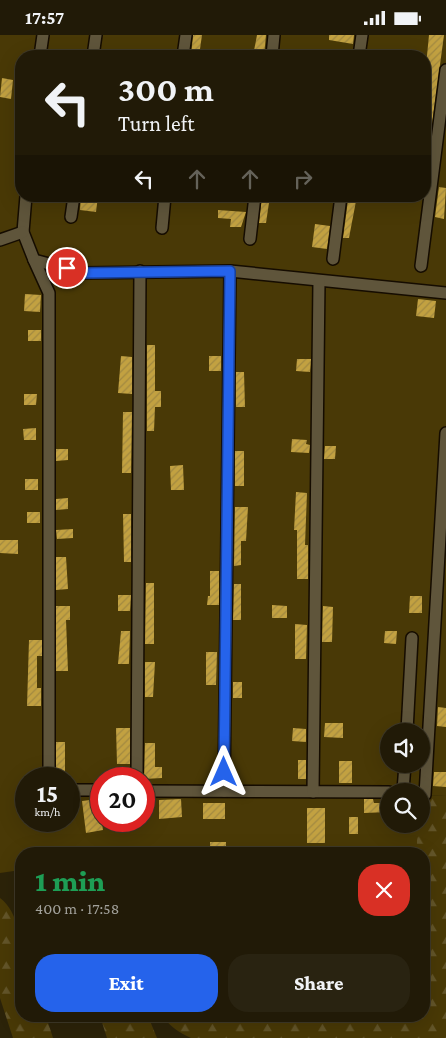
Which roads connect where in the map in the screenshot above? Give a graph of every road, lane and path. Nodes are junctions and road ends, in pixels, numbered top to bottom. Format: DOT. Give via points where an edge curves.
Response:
graph roads {
  1 [pos="43,35"];
  2 [pos="96,35"];
  3 [pos="186,35"];
  4 [pos="274,35"];
  5 [pos="362,35"];
  6 [pos="41,50"];
  7 [pos="94,50"];
  8 [pos="184,50"];
  9 [pos="273,50"];
  10 [pos="360,50"];
  11 [pos="446,70"];
  12 [pos="431,188"];
  13 [pos="26,202"];
  14 [pos="73,202"];
  15 [pos="165,202"];
  16 [pos="254,202"];
  17 [pos="340,202"];
  18 [pos="429,202"];
  19 [pos="71,217"];
  20 [pos="162,228"];
  21 [pos="23,232"];
  22 [pos="250,239"];
  23 [pos="0,240"];
  24 [pos="333,259"];
  25 [pos="34,260"];
  26 [pos="421,266"];
  27 [pos="140,271"];
  28 [pos="230,271"];
  29 [pos="320,281"];
  30 [pos="446,293"];
  31 [pos="446,433"];
  32 [pos="412,639"];
  33 [pos="407,723"];
  34 [pos="48,767"];
  35 [pos="137,767"];
  36 [pos="426,783"];
  37 [pos="155,791"];
  38 [pos="224,791"];
  39 [pos="380,792"];
  40 [pos="313,793"];
  1 -- 6 [label="street"];
  2 -- 7 [label="street"];
  3 -- 8 [label="street"];
  4 -- 9 [label="street"];
  5 -- 10 [label="street"];
  11 -- 12 [label="street"];
  13 -- 21 [label="street"];
  14 -- 19 [label="street"];
  15 -- 20 [label="street"];
  16 -- 22 [label="street"];
  17 -- 24 [label="street"];
  18 -- 26 [label="street"];
  21 -- 23 [label="street"];
  21 -- 25 [label="street"];
  25 -- 27 [label="street" via="84,273"];
  25 -- 34 [label="street" via="49,293"];
  27 -- 28 [label="street"];
  27 -- 35 [label="street"];
  28 -- 29 [label="street"];
  28 -- 38 [label="street"];
  29 -- 30 [label="street"];
  29 -- 40 [label="street"];
  31 -- 36 [label="street"];
  32 -- 33 [label="street"];
  37 -- 38 [label="street"];
  38 -- 40 [label="street"];
  39 -- 40 [label="street"];
}
